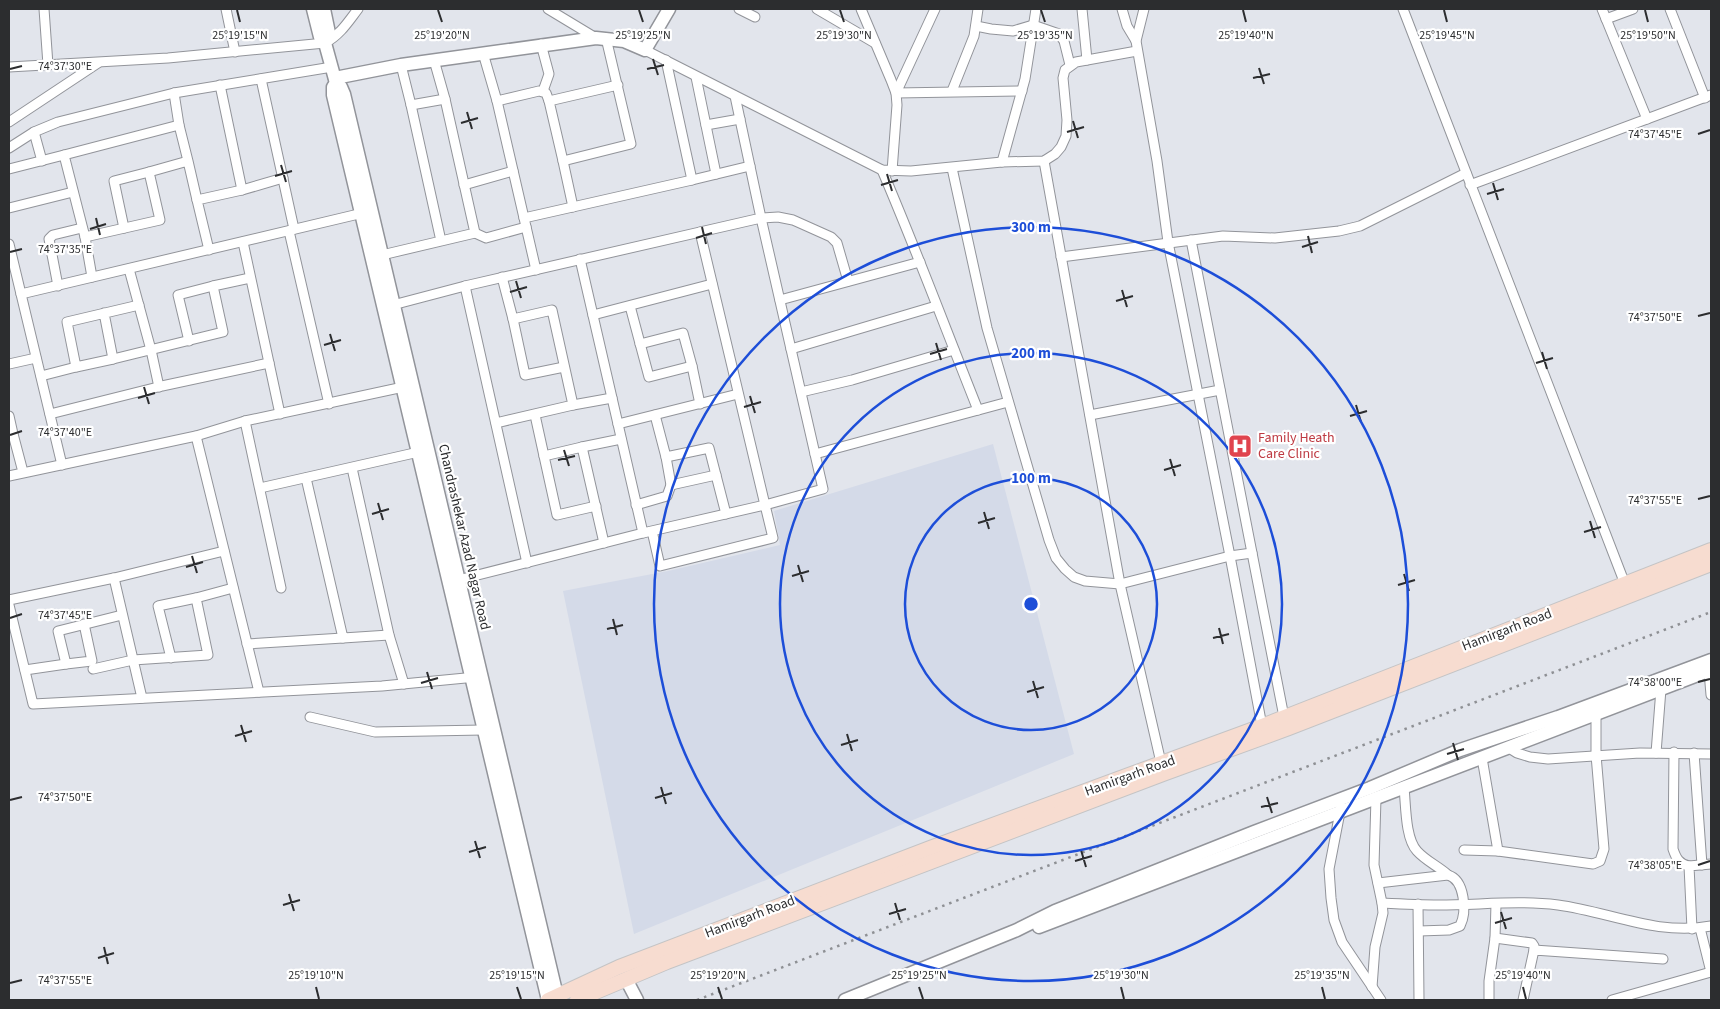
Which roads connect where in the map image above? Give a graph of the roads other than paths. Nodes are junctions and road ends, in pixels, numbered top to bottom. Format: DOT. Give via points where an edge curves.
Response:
graph roads {
  1 [pos="44,9"];
  2 [pos="226,9"];
  3 [pos="313,9"];
  4 [pos="324,9"];
  5 [pos="358,9"];
  6 [pos="548,9"];
  7 [pos="669,9"];
  8 [pos="739,9"];
  9 [pos="817,9"];
  10 [pos="935,9"];
  11 [pos="978,9"];
  12 [pos="1036,9"];
  13 [pos="1082,9"];
  14 [pos="1122,9"];
  15 [pos="1144,9"];
  16 [pos="1403,9"];
  17 [pos="1602,9"];
  18 [pos="1633,9"];
  19 [pos="1670,9"];
  20 [pos="863,10"];
  21 [pos="754,17"];
  22 [pos="1606,19"];
  23 [pos="1033,25"];
  24 [pos="976,26"];
  25 [pos="601,38"];
  26 [pos="1136,41"];
  27 [pos="325,43"];
  28 [pos="875,43"];
  29 [pos="541,44"];
  30 [pos="645,50"];
  31 [pos="1137,51"];
  32 [pos="235,52"];
  33 [pos="483,53"];
  34 [pos="434,60"];
  35 [pos="666,60"];
  36 [pos="1088,60"];
  37 [pos="99,62"];
  38 [pos="48,65"];
  39 [pos="1070,65"];
  40 [pos="401,66"];
  41 [pos="9,67"];
  42 [pos="334,76"];
  43 [pos="696,77"];
  44 [pos="261,79"];
  45 [pos="220,84"];
  46 [pos="618,85"];
  47 [pos="1022,90"];
  48 [pos="543,91"];
  49 [pos="952,92"];
  50 [pos="174,93"];
  51 [pos="896,93"];
  52 [pos="735,96"];
  53 [pos="1708,96"];
  54 [pos="444,99"];
  55 [pos="549,100"];
  56 [pos="497,101"];
  57 [pos="411,105"];
  58 [pos="740,119"];
  59 [pos="1647,119"];
  60 [pos="9,122"];
  61 [pos="179,125"];
  62 [pos="706,126"];
  63 [pos="34,132"];
  64 [pos="9,148"];
  65 [pos="64,156"];
  66 [pos="42,161"];
  67 [pos="188,161"];
  68 [pos="563,161"];
  69 [pos="1044,161"];
  70 [pos="1002,162"];
  71 [pos="750,166"];
  72 [pos="952,168"];
  73 [pos="9,169"];
  74 [pos="882,170"];
  75 [pos="514,171"];
  76 [pos="892,171"];
  77 [pos="150,172"];
  78 [pos="1466,173"];
  79 [pos="716,174"];
  80 [pos="283,178"];
  81 [pos="692,180"];
  82 [pos="464,185"];
  83 [pos="1470,185"];
  84 [pos="242,190"];
  85 [pos="73,192"];
  86 [pos="197,200"];
  87 [pos="573,207"];
  88 [pos="9,208"];
  89 [pos="366,212"];
  90 [pos="761,218"];
  91 [pos="526,223"];
  92 [pos="124,228"];
  93 [pos="292,230"];
  94 [pos="83,232"];
  95 [pos="475,232"];
  96 [pos="700,232"];
  97 [pos="1191,240"];
  98 [pos="441,241"];
  99 [pos="243,242"];
  100 [pos="1168,242"];
  101 [pos="9,250"];
  102 [pos="209,250"];
  103 [pos="382,255"];
  104 [pos="1061,256"];
  105 [pos="580,259"];
  106 [pos="920,262"];
  107 [pos="129,269"];
  108 [pos="536,270"];
  109 [pos="92,277"];
  110 [pos="502,277"];
  111 [pos="250,278"];
  112 [pos="848,281"];
  113 [pos="712,284"];
  114 [pos="58,286"];
  115 [pos="213,286"];
  116 [pos="465,286"];
  117 [pos="21,294"];
  118 [pos="780,300"];
  119 [pos="138,305"];
  120 [pos="389,306"];
  121 [pos="630,306"];
  122 [pos="936,306"];
  123 [pos="104,313"];
  124 [pos="593,316"];
  125 [pos="513,319"];
  126 [pos="189,341"];
  127 [pos="640,344"];
  128 [pos="791,349"];
  129 [pos="151,350"];
  130 [pos="954,350"];
  131 [pos="36,358"];
  132 [pos="113,359"];
  133 [pos="269,363"];
  134 [pos="9,364"];
  135 [pos="692,366"];
  136 [pos="76,367"];
  137 [pos="564,367"];
  138 [pos="41,376"];
  139 [pos="408,386"];
  140 [pos="159,387"];
  141 [pos="1220,390"];
  142 [pos="801,392"];
  143 [pos="738,394"];
  144 [pos="1198,395"];
  145 [pos="612,398"];
  146 [pos="1008,402"];
  147 [pos="329,404"];
  148 [pos="700,404"];
  149 [pos="572,405"];
  150 [pos="978,410"];
  151 [pos="50,414"];
  152 [pos="280,414"];
  153 [pos="535,415"];
  154 [pos="656,415"];
  155 [pos="1090,415"];
  156 [pos="9,416"];
  157 [pos="245,421"];
  158 [pos="496,423"];
  159 [pos="618,424"];
  160 [pos="11,434"];
  161 [pos="196,436"];
  162 [pos="621,439"];
  163 [pos="582,447"];
  164 [pos="423,451"];
  165 [pos="815,454"];
  166 [pos="544,456"];
  167 [pos="666,458"];
  168 [pos="62,465"];
  169 [pos="352,468"];
  170 [pos="24,472"];
  171 [pos="716,475"];
  172 [pos="9,476"];
  173 [pos="306,478"];
  174 [pos="671,485"];
  175 [pos="260,488"];
  176 [pos="636,505"];
  177 [pos="764,505"];
  178 [pos="596,506"];
  179 [pos="726,514"];
  180 [pos="648,532"];
  181 [pos="604,543"];
  182 [pos="1711,550"];
  183 [pos="224,551"];
  184 [pos="1252,553"];
  185 [pos="1230,556"];
  186 [pos="527,562"];
  187 [pos="1711,564"];
  188 [pos="114,578"];
  189 [pos="453,581"];
  190 [pos="1120,584"];
  191 [pos="1625,584"];
  192 [pos="234,588"];
  193 [pos="281,588"];
  194 [pos="196,598"];
  195 [pos="9,600"];
  196 [pos="9,609"];
  197 [pos="122,614"];
  198 [pos="84,624"];
  199 [pos="389,635"];
  200 [pos="343,638"];
  201 [pos="247,644"];
  202 [pos="171,658"];
  203 [pos="133,660"];
  204 [pos="66,664"];
  205 [pos="1710,667"];
  206 [pos="93,669"];
  207 [pos="25,670"];
  208 [pos="476,677"];
  209 [pos="404,684"];
  210 [pos="1661,689"];
  211 [pos="259,692"];
  212 [pos="1711,695"];
  213 [pos="142,698"];
  214 [pos="1596,714"];
  215 [pos="310,717"];
  216 [pos="1284,717"];
  217 [pos="1262,726"];
  218 [pos="483,730"];
  219 [pos="1509,748"];
  220 [pos="1674,752"];
  221 [pos="1656,753"];
  222 [pos="1694,753"];
  223 [pos="1711,754"];
  224 [pos="1596,755"];
  225 [pos="1482,758"];
  226 [pos="1162,769"];
  227 [pos="1404,788"];
  228 [pos="1376,798"];
  229 [pos="1342,799"];
  230 [pos="1340,812"];
  231 [pos="1464,850"];
  232 [pos="1498,851"];
  233 [pos="1707,864"];
  234 [pos="1689,866"];
  235 [pos="1448,875"];
  236 [pos="1378,883"];
  237 [pos="1382,903"];
  238 [pos="1418,904"];
  239 [pos="1464,904"];
  240 [pos="1496,904"];
  241 [pos="1711,926"];
  242 [pos="1696,928"];
  243 [pos="1419,931"];
  244 [pos="1495,938"];
  245 [pos="1534,950"];
  246 [pos="1663,959"];
  247 [pos="1711,972"];
  248 [pos="626,979"];
  249 [pos="1372,987"];
  250 [pos="553,999"];
  251 [pos="577,1000"];
  252 [pos="637,1000"];
  253 [pos="844,1000"];
  254 [pos="859,1000"];
  255 [pos="1381,1000"];
  256 [pos="1419,1000"];
  257 [pos="1489,1000"];
  258 [pos="1522,1000"];
  259 [pos="1612,1000"];
  1 -- 38 [label="street"];
  2 -- 32 [label="street"];
  3 -- 27 [label="street" via="320,37"];
  4 -- 27 [label="street" via="330,33"];
  5 -- 27 [label="street" via="342,31"];
  6 -- 25 [label="street"];
  7 -- 30 [label="street"];
  8 -- 21 [label="street"];
  9 -- 28 [label="street"];
  10 -- 51 [label="street"];
  11 -- 24 [label="street"];
  12 -- 23 [label="street"];
  13 -- 36 [label="street"];
  14 -- 26 [label="street"];
  15 -- 26 [label="street"];
  16 -- 78 [label="street"];
  17 -- 22 [label="street"];
  18 -- 22 [label="street"];
  19 -- 53 [label="street"];
  20 -- 28 [label="street"];
  22 -- 59 [label="street"];
  23 -- 24 [label="street" via="1013,31"];
  23 -- 39 [label="street" via="1062,37"];
  23 -- 47 [label="street"];
  24 -- 49 [label="street"];
  25 -- 29 [label="street"];
  25 -- 30 [label="street" via="624,41"];
  25 -- 46 [label="street"];
  26 -- 31 [label="street"];
  27 -- 32 [label="street"];
  27 -- 42 [label="street, Chandrashekar Azad Nagar Road"];
  28 -- 51 [label="street"];
  29 -- 33 [label="street"];
  29 -- 48 [label="street" via="549,74"];
  30 -- 35 [label="street"];
  31 -- 36 [label="street"];
  31 -- 100 [label="street"];
  32 -- 37 [label="street"];
  33 -- 34 [label="street"];
  33 -- 56 [label="street"];
  34 -- 40 [label="street"];
  34 -- 54 [label="street"];
  35 -- 43 [label="street"];
  35 -- 81 [label="street"];
  36 -- 39 [label="street"];
  37 -- 38 [label="street"];
  37 -- 60 [label="street"];
  38 -- 41 [label="street"];
  39 -- 69 [label="street" via="1063,78 1066,136 1055,154"];
  40 -- 42 [label="street"];
  40 -- 57 [label="street"];
  42 -- 44 [label="street"];
  42 -- 89 [label="street, Chandrashekar Azad Nagar Road" via="344,94"];
  43 -- 52 [label="street"];
  43 -- 62 [label="street"];
  44 -- 45 [label="street"];
  44 -- 80 [label="street"];
  45 -- 50 [label="street"];
  45 -- 84 [label="street"];
  46 -- 55 [label="street"];
  46 -- 68 [label="street" via="631,144"];
  47 -- 49 [label="street"];
  47 -- 70 [label="street"];
  48 -- 55 [label="street"];
  48 -- 56 [label="street"];
  49 -- 51 [label="street"];
  50 -- 61 [label="street"];
  50 -- 63 [label="street" via="58,122"];
  51 -- 76 [label="street"];
  52 -- 58 [label="street"];
  52 -- 74 [label="street"];
  53 -- 59 [label="street"];
  54 -- 57 [label="street"];
  54 -- 82 [label="street"];
  55 -- 68 [label="street"];
  56 -- 75 [label="street"];
  57 -- 98 [label="street"];
  58 -- 62 [label="street"];
  58 -- 71 [label="street"];
  59 -- 83 [label="street"];
  61 -- 65 [label="street"];
  61 -- 67 [label="street"];
  62 -- 79 [label="street"];
  63 -- 64 [label="street"];
  63 -- 66 [label="street"];
  65 -- 66 [label="street"];
  65 -- 85 [label="street"];
  66 -- 73 [label="street"];
  67 -- 77 [label="street"];
  67 -- 86 [label="street"];
  68 -- 87 [label="street"];
  69 -- 70 [label="street"];
  69 -- 104 [label="street"];
  70 -- 72 [label="street"];
  71 -- 79 [label="street"];
  71 -- 90 [label="street"];
  72 -- 76 [label="street"];
  72 -- 146 [label="street" via="986,328"];
  74 -- 76 [label="street"];
  74 -- 106 [label="street"];
  75 -- 82 [label="street"];
  75 -- 91 [label="street"];
  77 -- 92 [label="street" via="114,181"];
  77 -- 92 [label="street" via="160,220"];
  78 -- 83 [label="street"];
  78 -- 97 [label="street" via="1360,226 1275,238 1223,236"];
  79 -- 81 [label="street"];
  80 -- 84 [label="street"];
  80 -- 93 [label="street"];
  81 -- 87 [label="street"];
  82 -- 95 [label="street"];
  83 -- 191 [label="street"];
  84 -- 86 [label="street"];
  85 -- 88 [label="street"];
  85 -- 94 [label="street"];
  86 -- 102 [label="street"];
  87 -- 91 [label="street"];
  89 -- 93 [label="street"];
  89 -- 103 [label="street, Chandrashekar Azad Nagar Road"];
  89 -- 120 [label="street, Chandrashekar Azad Nagar Road"];
  90 -- 96 [label="street"];
  90 -- 112 [label="street" via="793,220 831,237 837,243"];
  90 -- 118 [label="street"];
  91 -- 95 [label="street" via="486,238"];
  91 -- 108 [label="street"];
  92 -- 94 [label="street"];
  93 -- 99 [label="street"];
  93 -- 147 [label="street"];
  94 -- 109 [label="street"];
  94 -- 114 [label="street" via="53,235 49,239"];
  95 -- 98 [label="street"];
  96 -- 105 [label="street"];
  96 -- 113 [label="street"];
  97 -- 100 [label="street"];
  97 -- 141 [label="street"];
  98 -- 103 [label="street"];
  99 -- 102 [label="street"];
  99 -- 111 [label="street"];
  100 -- 104 [label="street"];
  100 -- 144 [label="street"];
  101 -- 117 [label="street"];
  102 -- 107 [label="street"];
  103 -- 120 [label="street, Chandrashekar Azad Nagar Road"];
  104 -- 155 [label="street"];
  105 -- 108 [label="street"];
  105 -- 124 [label="street"];
  106 -- 112 [label="street"];
  106 -- 122 [label="street"];
  107 -- 109 [label="street"];
  107 -- 119 [label="street"];
  108 -- 110 [label="street"];
  109 -- 114 [label="street"];
  110 -- 116 [label="street"];
  110 -- 125 [label="street"];
  111 -- 115 [label="street"];
  111 -- 133 [label="street"];
  112 -- 118 [label="street"];
  113 -- 121 [label="street"];
  113 -- 143 [label="street"];
  114 -- 117 [label="street"];
  115 -- 126 [label="street" via="223,332"];
  115 -- 126 [label="street" via="178,295"];
  116 -- 120 [label="street"];
  116 -- 158 [label="street"];
  117 -- 131 [label="street"];
  118 -- 128 [label="street"];
  119 -- 123 [label="street"];
  119 -- 129 [label="street"];
  120 -- 139 [label="street, Chandrashekar Azad Nagar Road"];
  121 -- 124 [label="street"];
  121 -- 127 [label="street"];
  122 -- 128 [label="street"];
  122 -- 130 [label="street"];
  123 -- 132 [label="street"];
  123 -- 136 [label="street" via="67,322"];
  124 -- 145 [label="street"];
  125 -- 137 [label="street" via="524,375"];
  125 -- 137 [label="street" via="552,310"];
  126 -- 129 [label="street"];
  127 -- 135 [label="street" via="649,377"];
  127 -- 135 [label="street" via="683,333"];
  128 -- 142 [label="street"];
  129 -- 132 [label="street"];
  129 -- 140 [label="street"];
  130 -- 142 [label="street"];
  130 -- 150 [label="street"];
  131 -- 134 [label="street"];
  131 -- 138 [label="street"];
  132 -- 136 [label="street"];
  133 -- 140 [label="street"];
  133 -- 152 [label="street"];
  135 -- 148 [label="street"];
  136 -- 138 [label="street"];
  137 -- 149 [label="street"];
  138 -- 151 [label="street"];
  139 -- 147 [label="street"];
  139 -- 164 [label="street, Chandrashekar Azad Nagar Road"];
  140 -- 151 [label="street"];
  141 -- 144 [label="street"];
  141 -- 184 [label="street"];
  142 -- 165 [label="street"];
  143 -- 148 [label="street"];
  143 -- 177 [label="street"];
  144 -- 155 [label="street"];
  144 -- 185 [label="street"];
  145 -- 149 [label="street"];
  145 -- 159 [label="street"];
  146 -- 150 [label="street"];
  146 -- 190 [label="street" via="1056,558 1074,577 1086,582"];
  147 -- 152 [label="street"];
  148 -- 154 [label="street"];
  149 -- 153 [label="street"];
  150 -- 165 [label="street"];
  151 -- 168 [label="street"];
  152 -- 157 [label="street"];
  153 -- 158 [label="street"];
  153 -- 166 [label="street"];
  154 -- 159 [label="street"];
  154 -- 167 [label="street"];
  155 -- 190 [label="street"];
  156 -- 160 [label="street"];
  157 -- 161 [label="street"];
  157 -- 175 [label="street"];
  158 -- 186 [label="street"];
  159 -- 162 [label="street"];
  160 -- 170 [label="street"];
  161 -- 168 [label="street"];
  161 -- 183 [label="street"];
  162 -- 163 [label="street"];
  162 -- 176 [label="street"];
  163 -- 166 [label="street"];
  163 -- 178 [label="street"];
  164 -- 169 [label="street"];
  164 -- 189 [label="street, Chandrashekar Azad Nagar Road"];
  165 -- 177 [label="street" via="823,489"];
  166 -- 178 [label="street" via="557,515"];
  167 -- 171 [label="street" via="709,448"];
  167 -- 174 [label="street"];
  168 -- 170 [label="street"];
  169 -- 173 [label="street"];
  169 -- 199 [label="street"];
  170 -- 172 [label="street"];
  171 -- 174 [label="street"];
  171 -- 179 [label="street"];
  173 -- 175 [label="street"];
  173 -- 200 [label="street"];
  174 -- 176 [label="street" via="667,496"];
  175 -- 193 [label="street"];
  176 -- 180 [label="street"];
  177 -- 179 [label="street"];
  177 -- 180 [label="street" via="773,538 660,566"];
  178 -- 181 [label="street"];
  179 -- 180 [label="street"];
  180 -- 181 [label="street"];
  181 -- 186 [label="street"];
  182 -- 191 [label="main road, Hamirgarh Road"];
  183 -- 188 [label="street"];
  183 -- 192 [label="street"];
  184 -- 185 [label="street"];
  184 -- 216 [label="street"];
  185 -- 190 [label="street"];
  185 -- 217 [label="street"];
  186 -- 189 [label="street"];
  187 -- 226 [label="main road, Hamirgarh Road" via="1297,725"];
  188 -- 195 [label="street"];
  188 -- 197 [label="street"];
  189 -- 208 [label="street, Chandrashekar Azad Nagar Road"];
  190 -- 226 [label="street"];
  191 -- 216 [label="main road, Hamirgarh Road"];
  192 -- 194 [label="street"];
  192 -- 201 [label="street"];
  194 -- 202 [label="street" via="158,606"];
  194 -- 202 [label="street" via="208,655"];
  196 -- 207 [label="street"];
  197 -- 198 [label="street"];
  197 -- 203 [label="street"];
  198 -- 204 [label="street" via="58,631"];
  198 -- 204 [label="street" via="92,661"];
  199 -- 200 [label="street"];
  199 -- 209 [label="street"];
  200 -- 201 [label="street"];
  201 -- 211 [label="street"];
  202 -- 203 [label="street"];
  203 -- 206 [label="street"];
  203 -- 213 [label="street"];
  204 -- 207 [label="street"];
  205 -- 210 [label="street"];
  205 -- 212 [label="street"];
  205 -- 229 [label="street" via="1460,750"];
  207 -- 213 [label="street" via="33,704"];
  208 -- 209 [label="street"];
  208 -- 218 [label="street, Chandrashekar Azad Nagar Road"];
  208 -- 250 [label="street, Chandrashekar Azad Nagar Road"];
  209 -- 211 [label="street"];
  210 -- 214 [label="street"];
  210 -- 221 [label="street"];
  211 -- 213 [label="street"];
  214 -- 219 [label="street"];
  214 -- 224 [label="street"];
  215 -- 218 [label="street" via="375,732"];
  216 -- 217 [label="main road, Hamirgarh Road"];
  217 -- 226 [label="main road, Hamirgarh Road"];
  218 -- 250 [label="street, Chandrashekar Azad Nagar Road"];
  219 -- 224 [label="street" via="1530,757"];
  219 -- 225 [label="street"];
  220 -- 221 [label="street"];
  220 -- 222 [label="street"];
  220 -- 234 [label="street" via="1673,849 1679,861"];
  221 -- 224 [label="street"];
  222 -- 223 [label="street"];
  222 -- 233 [label="street"];
  224 -- 232 [label="street" via="1604,849 1600,861 1594,864"];
  225 -- 227 [label="street"];
  225 -- 232 [label="street"];
  226 -- 248 [label="main road, Hamirgarh Road"];
  226 -- 250 [label="main road, Hamirgarh Road" via="930,848 611,970"];
  227 -- 228 [label="street"];
  227 -- 235 [label="street" via="1412,844 1422,856"];
  228 -- 230 [label="street"];
  228 -- 236 [label="street" via="1374,860"];
  229 -- 230 [label="street"];
  229 -- 253 [label="street" via="1055,911 1017,930"];
  230 -- 249 [label="street" via="1328,869 1334,920 1342,942"];
  230 -- 254 [label="street" via="993,944"];
  231 -- 232 [label="street"];
  233 -- 234 [label="street"];
  234 -- 242 [label="street"];
  235 -- 236 [label="street"];
  235 -- 239 [label="street" via="1458,883"];
  236 -- 237 [label="street"];
  237 -- 238 [label="street"];
  237 -- 249 [label="street"];
  238 -- 239 [label="street"];
  238 -- 243 [label="street"];
  239 -- 240 [label="street"];
  239 -- 243 [label="street" via="1463,920 1458,927"];
  240 -- 242 [label="street" via="1558,905 1655,926"];
  240 -- 244 [label="street"];
  241 -- 242 [label="street"];
  242 -- 247 [label="street"];
  243 -- 256 [label="street"];
  244 -- 245 [label="street" via="1532,943"];
  244 -- 257 [label="street"];
  245 -- 246 [label="street"];
  245 -- 258 [label="street"];
  247 -- 259 [label="street"];
  248 -- 251 [label="main road, Hamirgarh Road"];
  248 -- 252 [label="street"];
  249 -- 255 [label="street"];
}
